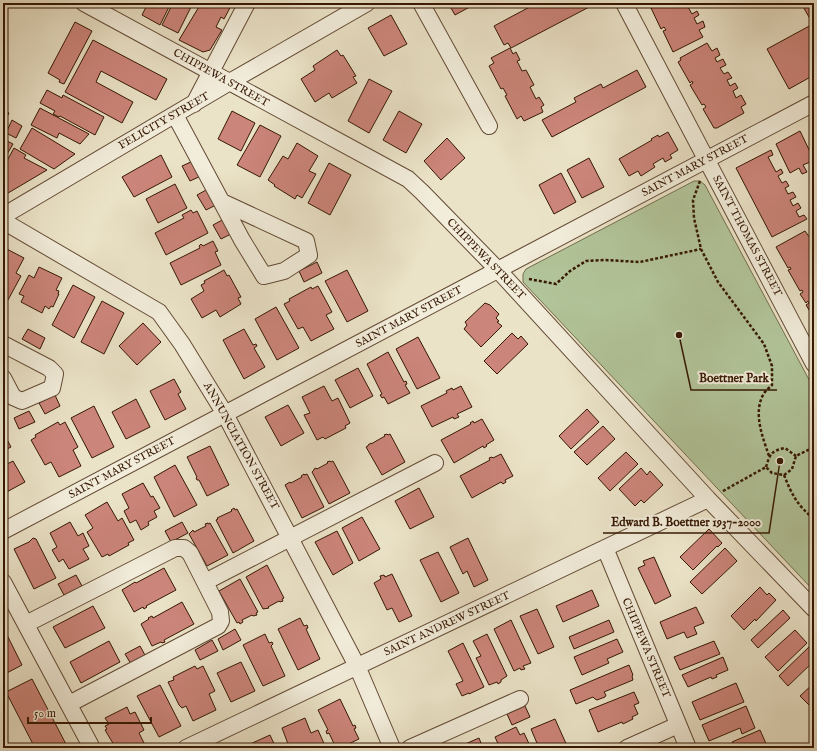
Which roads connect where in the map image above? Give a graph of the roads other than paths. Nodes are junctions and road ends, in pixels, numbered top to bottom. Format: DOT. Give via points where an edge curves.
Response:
graph roads {
  1 [pos="84,3"];
  2 [pos="247,3"];
  3 [pos="367,3"];
  4 [pos="421,3"];
  5 [pos="624,3"];
  6 [pos="210,72"];
  7 [pos="228,83"];
  8 [pos="814,103"];
  9 [pos="194,104"];
  10 [pos="175,115"];
  11 [pos="489,126"];
  12 [pos="707,160"];
  13 [pos="222,202"];
  14 [pos="3,216"];
  15 [pos="3,221"];
  16 [pos="498,270"];
  17 [pos="3,344"];
  18 [pos="814,364"];
  19 [pos="3,378"];
  20 [pos="225,414"];
  21 [pos="435,463"];
  22 [pos="708,499"];
  23 [pos="3,531"];
  24 [pos="290,538"];
  25 [pos="605,548"];
  26 [pos="3,582"];
  27 [pos="205,582"];
  28 [pos="814,610"];
  29 [pos="26,624"];
  30 [pos="357,666"];
  31 [pos="520,699"];
  32 [pos="68,704"];
  33 [pos="678,725"];
  34 [pos="92,748"];
  35 [pos="186,748"];
  36 [pos="392,748"];
  37 [pos="410,748"];
  38 [pos="627,748"];
  39 [pos="688,748"];
  1 -- 6 [label="street, CHIPPEWA STREET"];
  2 -- 6 [label="street"];
  3 -- 7 [label="street, FELICITY STREET"];
  4 -- 11 [label="street"];
  5 -- 12 [label="street, SAINT THOMAS STREET"];
  6 -- 7 [label="street, CHIPPEWA STREET"];
  6 -- 9 [label="street"];
  7 -- 9 [label="street, FELICITY STREET"];
  7 -- 16 [label="street, CHIPPEWA STREET" via="408,180"];
  8 -- 12 [label="street, SAINT MARY STREET"];
  9 -- 10 [label="street, FELICITY STREET"];
  10 -- 13 [label="street"];
  10 -- 14 [label="street, FELICITY STREET"];
  12 -- 16 [label="street, SAINT MARY STREET"];
  12 -- 18 [label="street, SAINT THOMAS STREET"];
  13 -- 13 [label="street" via="264,276 284,271 309,255 306,241"];
  15 -- 20 [label="street, ANNUNCIATION STREET" via="159,312"];
  16 -- 20 [label="street, SAINT MARY STREET"];
  16 -- 22 [label="street, CHIPPEWA STREET"];
  17 -- 19 [label="street" via="49,368 55,374 52,388 22,401 13,397"];
  20 -- 23 [label="street, SAINT MARY STREET"];
  20 -- 24 [label="street, ANNUNCIATION STREET"];
  21 -- 24 [label="street"];
  22 -- 25 [label="street, SAINT ANDREW STREET"];
  22 -- 28 [label="street, CHIPPEWA STREET"];
  24 -- 27 [label="street"];
  24 -- 30 [label="street, ANNUNCIATION STREET"];
  25 -- 30 [label="street, SAINT ANDREW STREET"];
  25 -- 33 [label="street, CHIPPEWA STREET"];
  26 -- 29 [label="street"];
  27 -- 29 [label="street" via="190,553 184,548 175,548"];
  27 -- 32 [label="street" via="220,612 221,621 218,626"];
  29 -- 32 [label="street"];
  30 -- 35 [label="street, SAINT ANDREW STREET"];
  30 -- 36 [label="street, ANNUNCIATION STREET"];
  31 -- 37 [label="street"];
  32 -- 34 [label="street"];
  33 -- 38 [label="street"];
  33 -- 39 [label="street, CHIPPEWA STREET"];
}
